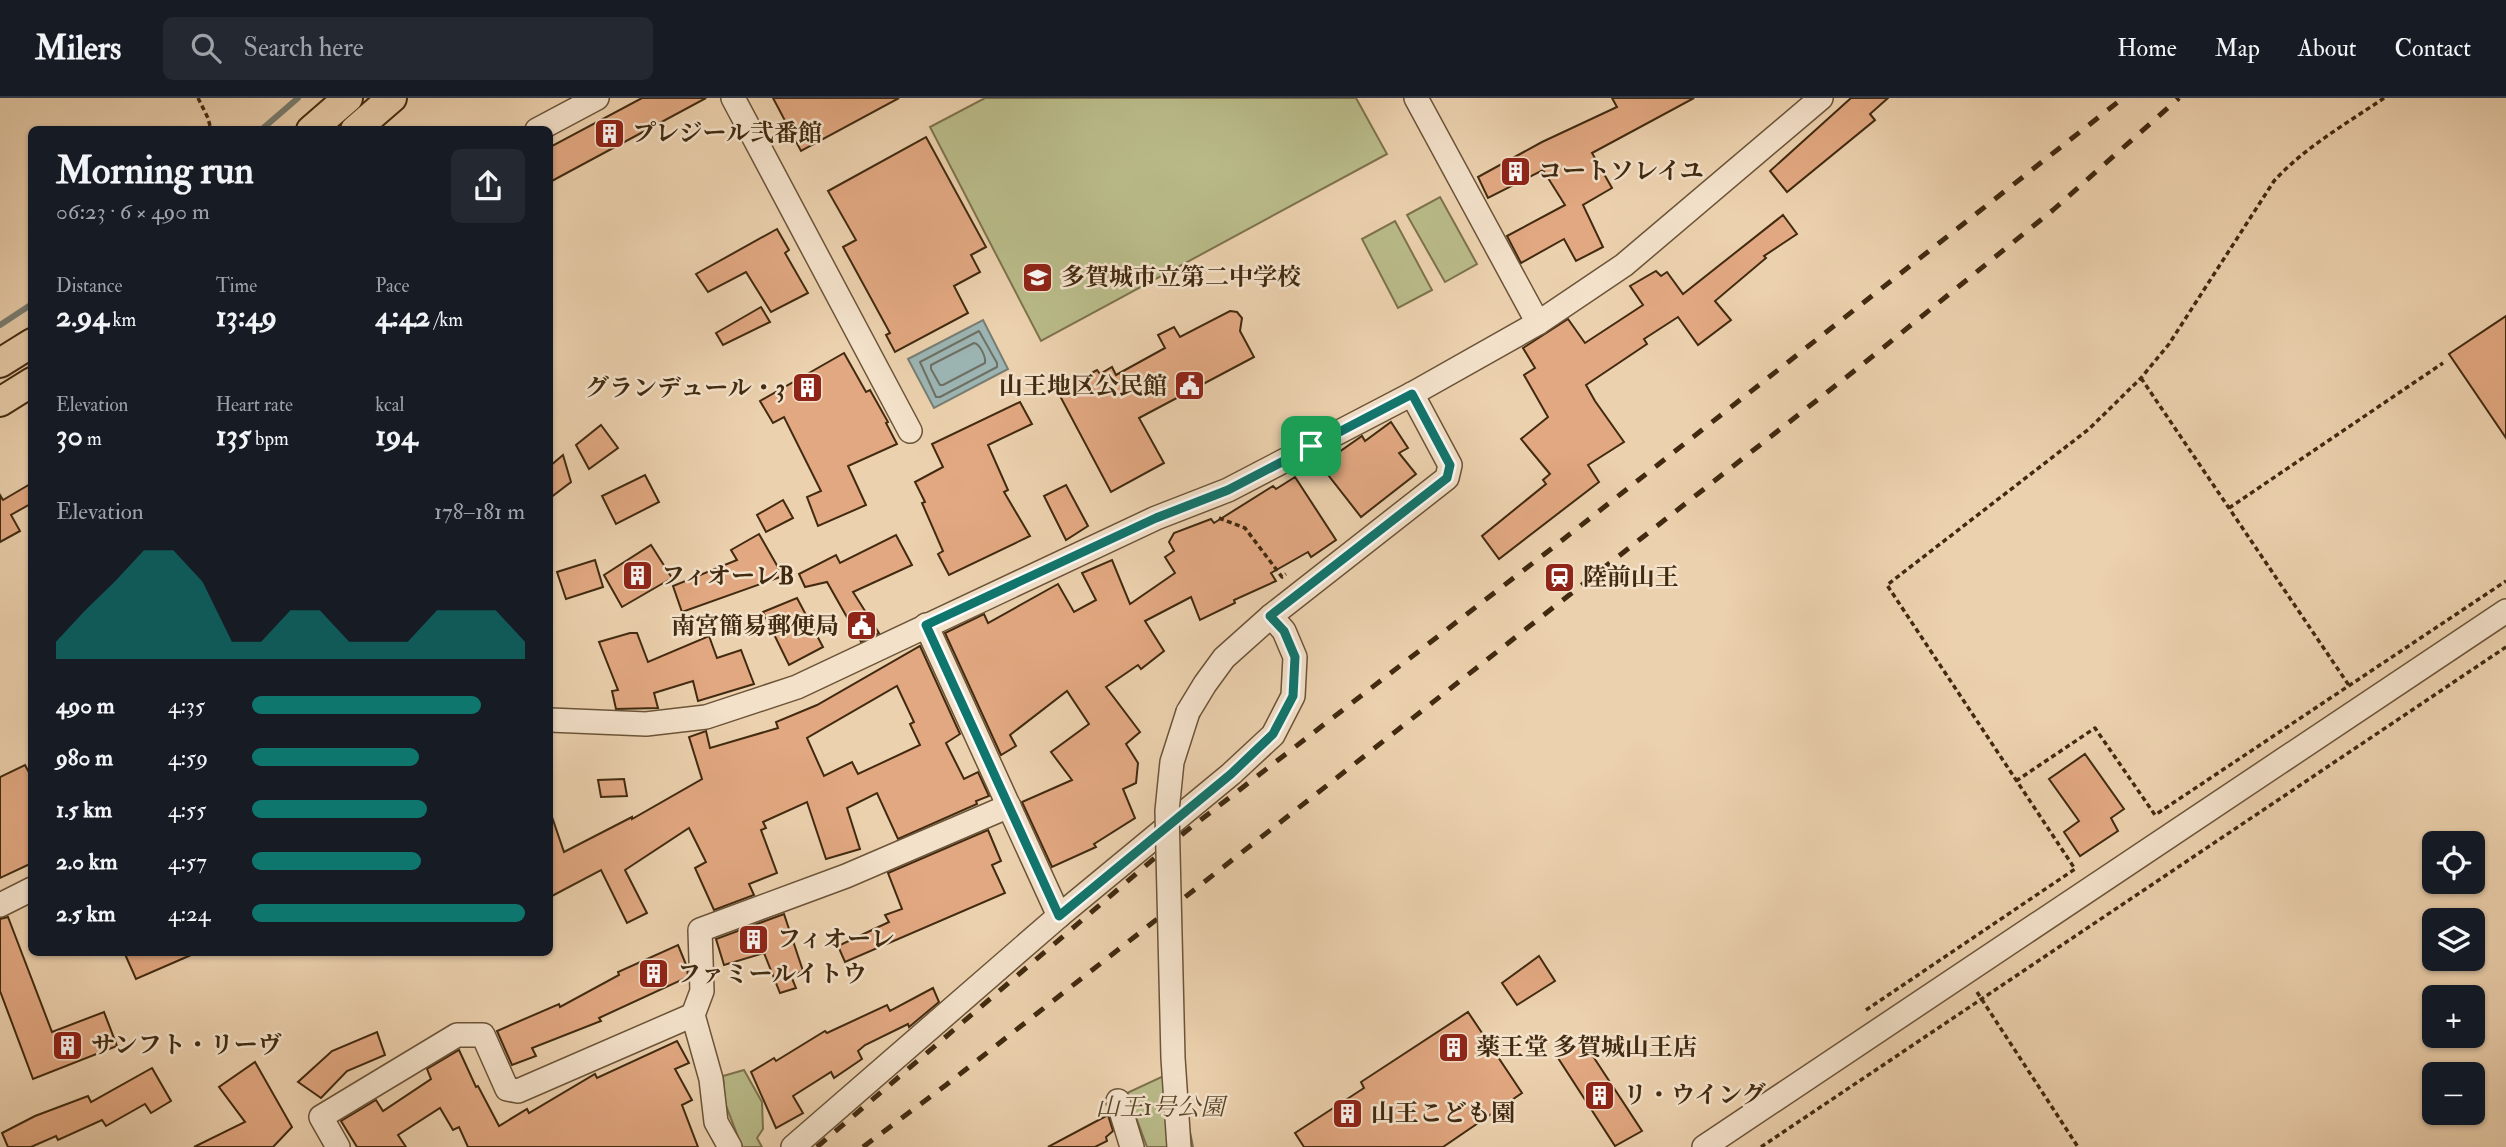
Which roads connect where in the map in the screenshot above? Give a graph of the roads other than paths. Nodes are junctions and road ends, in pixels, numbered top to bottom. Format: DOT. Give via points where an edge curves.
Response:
graph roads {
  1 [pos="348,98"];
  2 [pos="392,98"];
  3 [pos="597,98"];
  4 [pos="733,98"];
  5 [pos="1416,98"];
  6 [pos="1821,98"];
  7 [pos="316,126"];
  8 [pos="360,126"];
  9 [pos="544,126"];
  10 [pos="1538,323"];
  11 [pos="28,345"];
  12 [pos="0,363"];
  13 [pos="28,384"];
  14 [pos="1412,394"];
  15 [pos="0,402"];
  16 [pos="910,431"];
  17 [pos="2506,611"];
  18 [pos="1270,616"];
  19 [pos="926,625"];
  20 [pos="553,720"];
  21 [pos="1009,806"];
  22 [pos="28,891"];
  23 [pos="0,905"];
  24 [pos="1059,916"];
  25 [pos="692,1015"];
  26 [pos="1118,1101"];
  27 [pos="338,1147"];
  28 [pos="730,1147"];
  29 [pos="793,1147"];
  30 [pos="1132,1147"];
  31 [pos="1179,1147"];
  32 [pos="1704,1147"];
  1 -- 7 [label="main road"];
  2 -- 8 [label="main road"];
  3 -- 9 [label="street"];
  4 -- 16 [label="street"];
  5 -- 10 [label="street"];
  6 -- 10 [label="street" via="1624,265"];
  10 -- 14 [label="street"];
  11 -- 12 [label="main road"];
  13 -- 15 [label="main road"];
  14 -- 18 [label="street" via="1450,465 1447,478"];
  14 -- 19 [label="street" via="1228,490 1156,518"];
  17 -- 32 [label="street"];
  18 -- 24 [label="street" via="1284,631 1295,657 1293,696 1273,734"];
  18 -- 31 [label="street, bridge" via="1224,658 1205,684 1188,712 1172,762 1167,811"];
  19 -- 20 [label="street" via="797,687 706,717 646,724"];
  19 -- 21 [label="street"];
  21 -- 24 [label="street"];
  21 -- 25 [label="street" via="846,876 699,930 702,992"];
  22 -- 23 [label="street"];
  24 -- 29 [label="street"];
  25 -- 27 [label="street" via="518,1091 507,1089 483,1035 457,1035 321,1117"];
  25 -- 28 [label="street" via="711,1079 716,1122"];
  26 -- 30 [label="street"];
}
